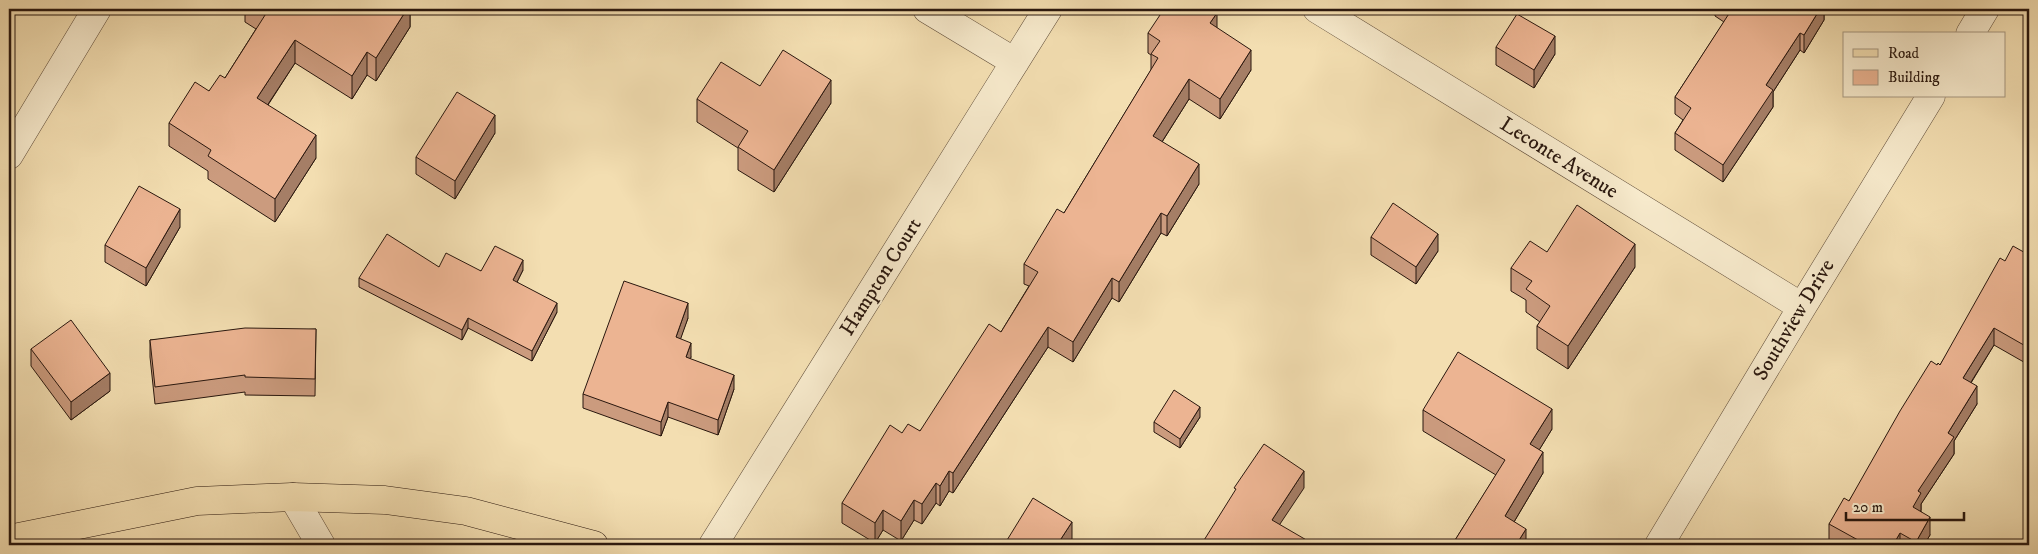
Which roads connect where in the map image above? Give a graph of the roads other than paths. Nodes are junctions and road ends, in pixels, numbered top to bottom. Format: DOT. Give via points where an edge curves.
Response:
graph roads {
  1 [pos="97,9"];
  2 [pos="927,9"];
  3 [pos="1048,9"];
  4 [pos="1316,9"];
  5 [pos="1985,9"];
  6 [pos="1971,32"];
  7 [pos="1015,62"];
  8 [pos="1931,98"];
  9 [pos="9,155"];
  10 [pos="1802,307"];
  11 [pos="293,497"];
  12 [pos="60,537"];
  13 [pos="9,539"];
  14 [pos="321,545"];
  15 [pos="594,545"];
  16 [pos="713,545"];
  17 [pos="1659,545"];
  1 -- 9 [label="street"];
  2 -- 7 [label="street"];
  3 -- 7 [label="street, Hampton Court"];
  4 -- 10 [label="street, Leconte Avenue"];
  5 -- 6 [label="street"];
  7 -- 16 [label="street, Hampton Court"];
  8 -- 10 [label="street, Southview Drive"];
  10 -- 17 [label="street, Southview Drive"];
  11 -- 12 [label="main road" via="197,501"];
  11 -- 14 [label="street"];
  11 -- 15 [label="main road" via="385,500 466,511"];
  12 -- 13 [label="main road"];
}
